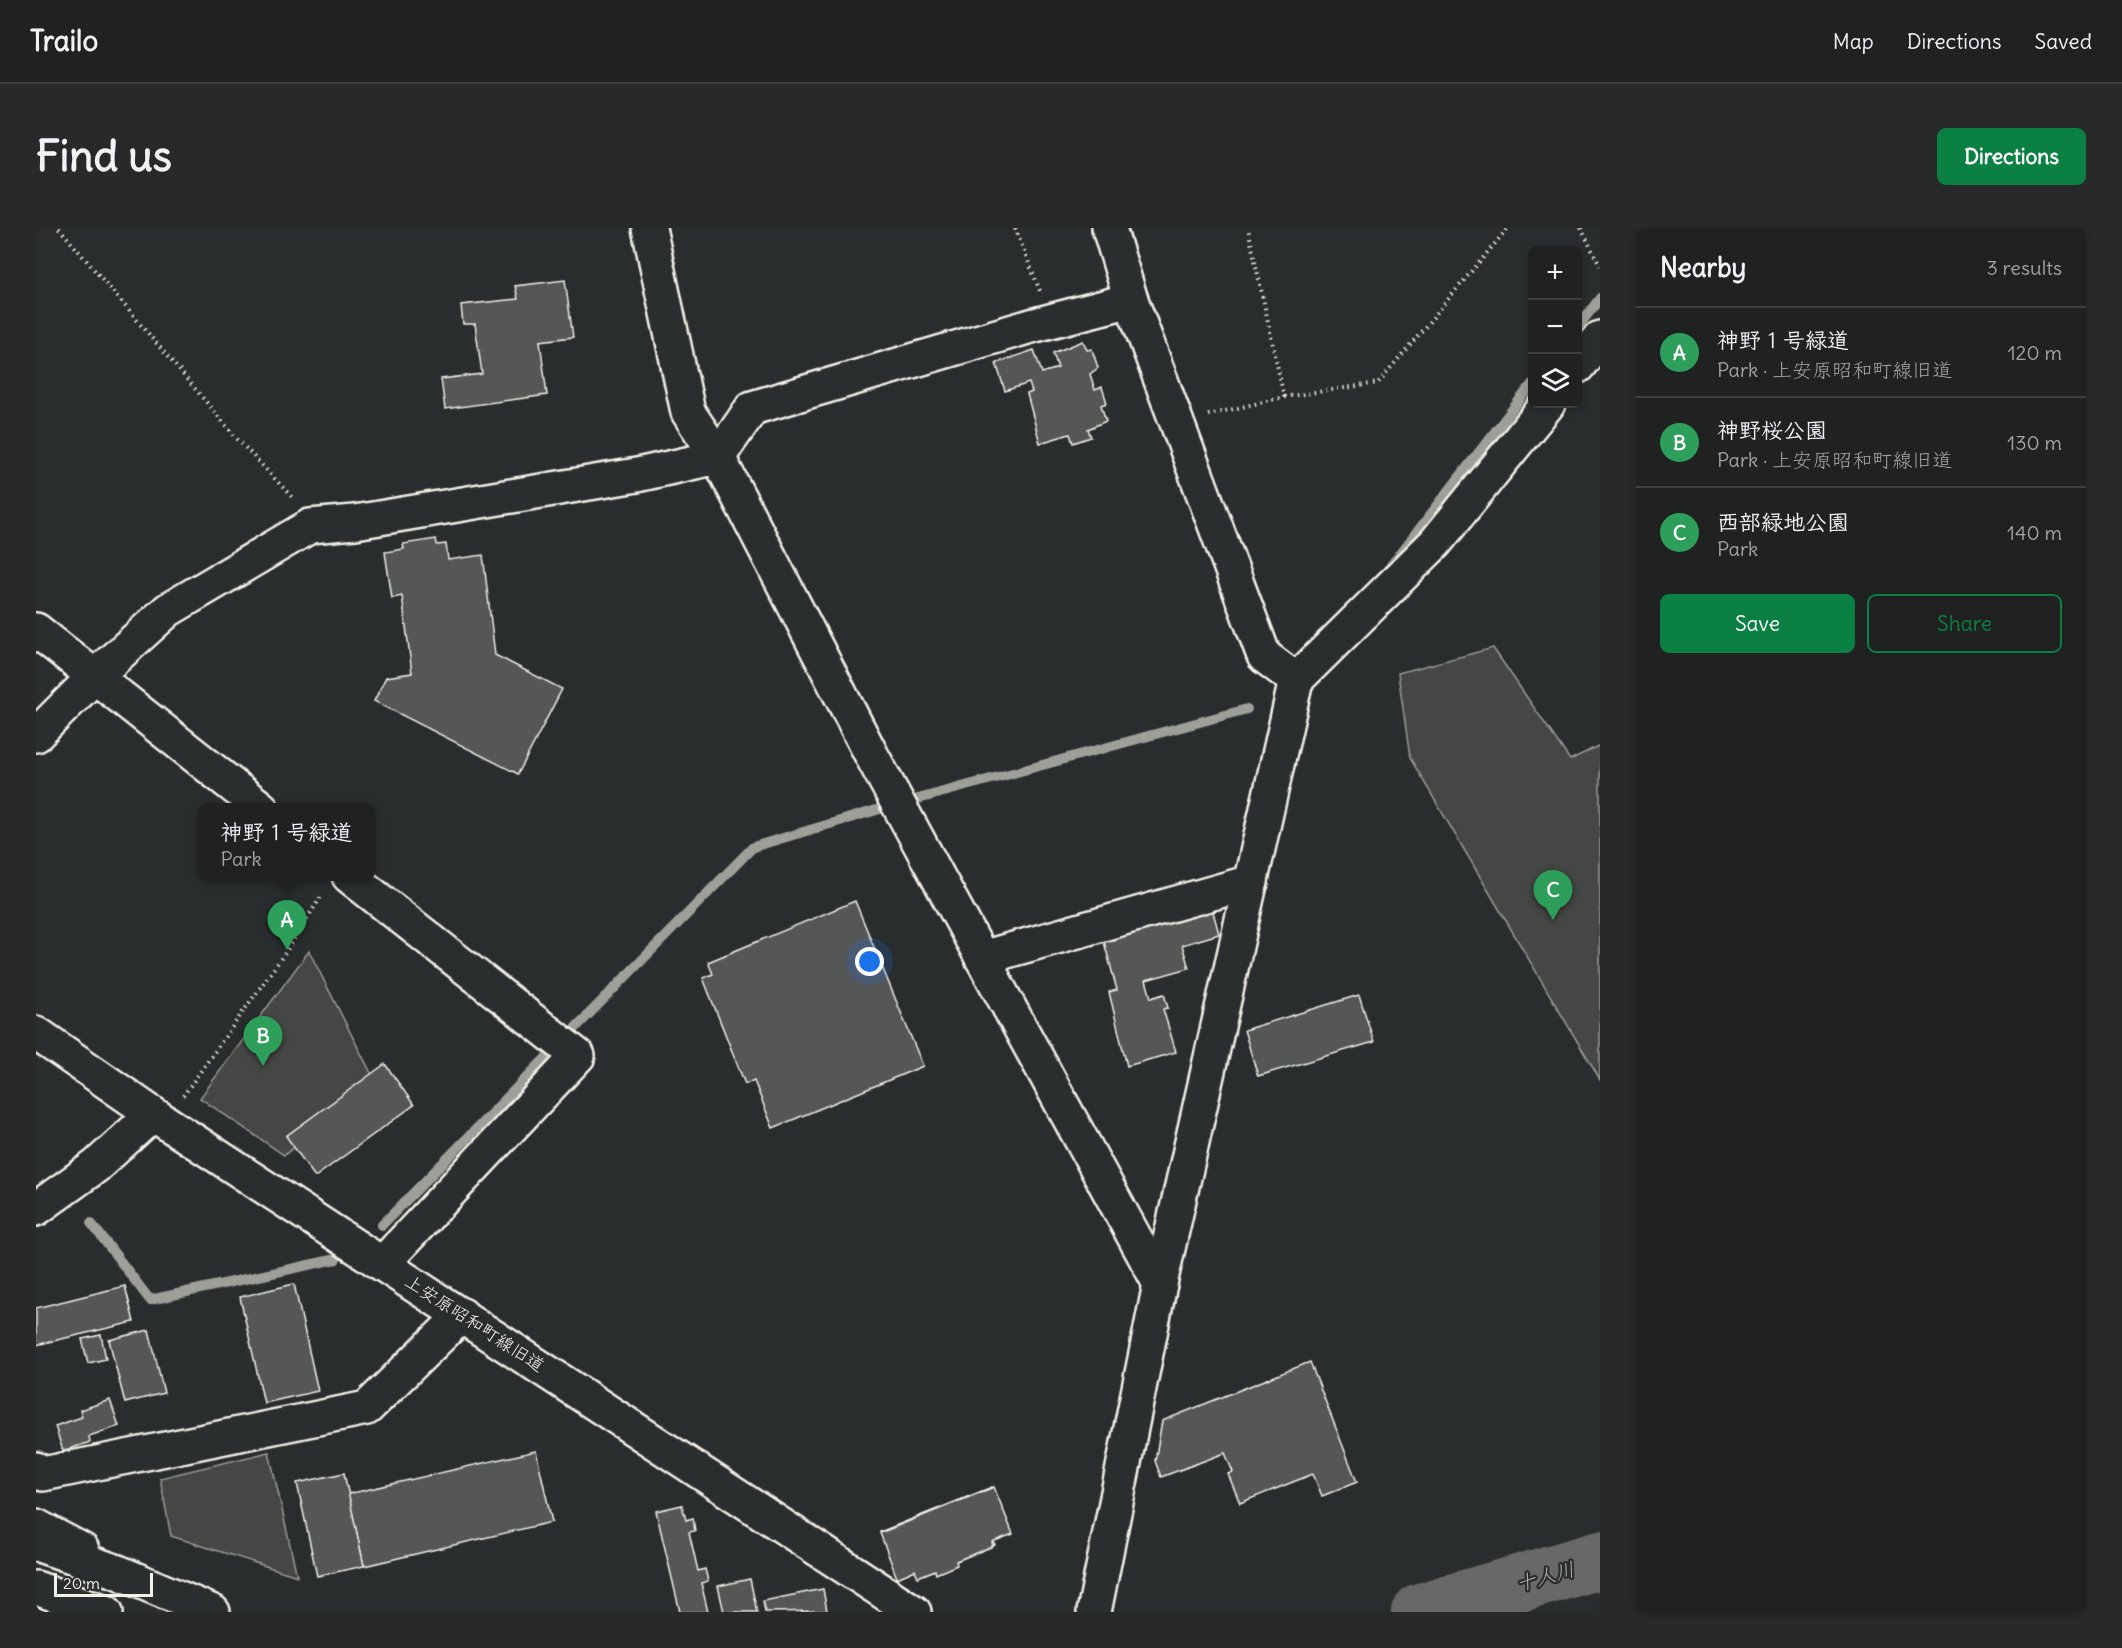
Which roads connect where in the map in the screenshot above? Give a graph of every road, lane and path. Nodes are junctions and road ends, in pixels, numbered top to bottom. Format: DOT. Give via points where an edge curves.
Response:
graph roads {
  1 [pos="59,228"];
  2 [pos="649,228"];
  3 [pos="1015,228"];
  4 [pos="1108,228"];
  5 [pos="1248,228"];
  6 [pos="1508,228"];
  7 [pos="1581,228"];
  8 [pos="1600,266"];
  9 [pos="1131,300"];
  10 [pos="1052,321"];
  11 [pos="1600,338"];
  12 [pos="1582,361"];
  13 [pos="1284,397"];
  14 [pos="1545,408"];
  15 [pos="1176,422"];
  16 [pos="718,457"];
  17 [pos="310,526"];
  18 [pos="36,630"];
  19 [pos="94,677"];
  20 [pos="1296,680"];
  21 [pos="36,735"];
  22 [pos="256,803"];
  23 [pos="339,881"];
  24 [pos="1251,882"];
  25 [pos="982,958"];
  26 [pos="36,1034"];
  27 [pos="160,1117"];
  28 [pos="36,1209"];
  29 [pos="383,1263"];
  30 [pos="1160,1284"];
  31 [pos="462,1315"];
  32 [pos="36,1469"];
  33 [pos="36,1526"];
  34 [pos="36,1544"];
  35 [pos="118,1572"];
  36 [pos="36,1588"];
  37 [pos="106,1612"];
  38 [pos="213,1612"];
  39 [pos="914,1612"];
  40 [pos="1094,1612"];
  1 -- 17 [label="path" via="240,442 295,500"];
  2 -- 16 [label="main road" via="688,412"];
  3 -- 10 [label="path"];
  4 -- 9 [label="main road"];
  5 -- 13 [label="path"];
  6 -- 13 [label="path" via="1378,382"];
  7 -- 8 [label="path"];
  9 -- 10 [label="main road"];
  9 -- 15 [label="main road"];
  10 -- 16 [label="main road" via="752,408"];
  11 -- 12 [label="main road"];
  13 -- 15 [label="path"];
  14 -- 20 [label="main road" via="1436,543"];
  15 -- 20 [label="main road" via="1264,656"];
  16 -- 17 [label="main road" via="637,475"];
  16 -- 25 [label="main road" via="872,756"];
  17 -- 19 [label="main road" via="168,610"];
  18 -- 19 [label="main road"];
  19 -- 21 [label="main road"];
  19 -- 22 [label="main road"];
  20 -- 24 [label="main road"];
  23 -- 27 [label="path"];
  23 -- 29 [label="main road" via="578,1056"];
  24 -- 25 [label="main road"];
  24 -- 30 [label="main road"];
  25 -- 30 [label="main road"];
  26 -- 27 [label="main road, 上安原昭和町線旧道"];
  27 -- 28 [label="main road"];
  27 -- 29 [label="main road, 上安原昭和町線旧道"];
  29 -- 31 [label="main road, 上安原昭和町線旧道"];
  30 -- 40 [label="main road"];
  31 -- 32 [label="main road" via="367,1408 43,1474"];
  31 -- 39 [label="main road, 上安原昭和町線旧道"];
  33 -- 35 [label="main road"];
  34 -- 35 [label="main road"];
  35 -- 38 [label="main road"];
  36 -- 37 [label="main road"];
}
